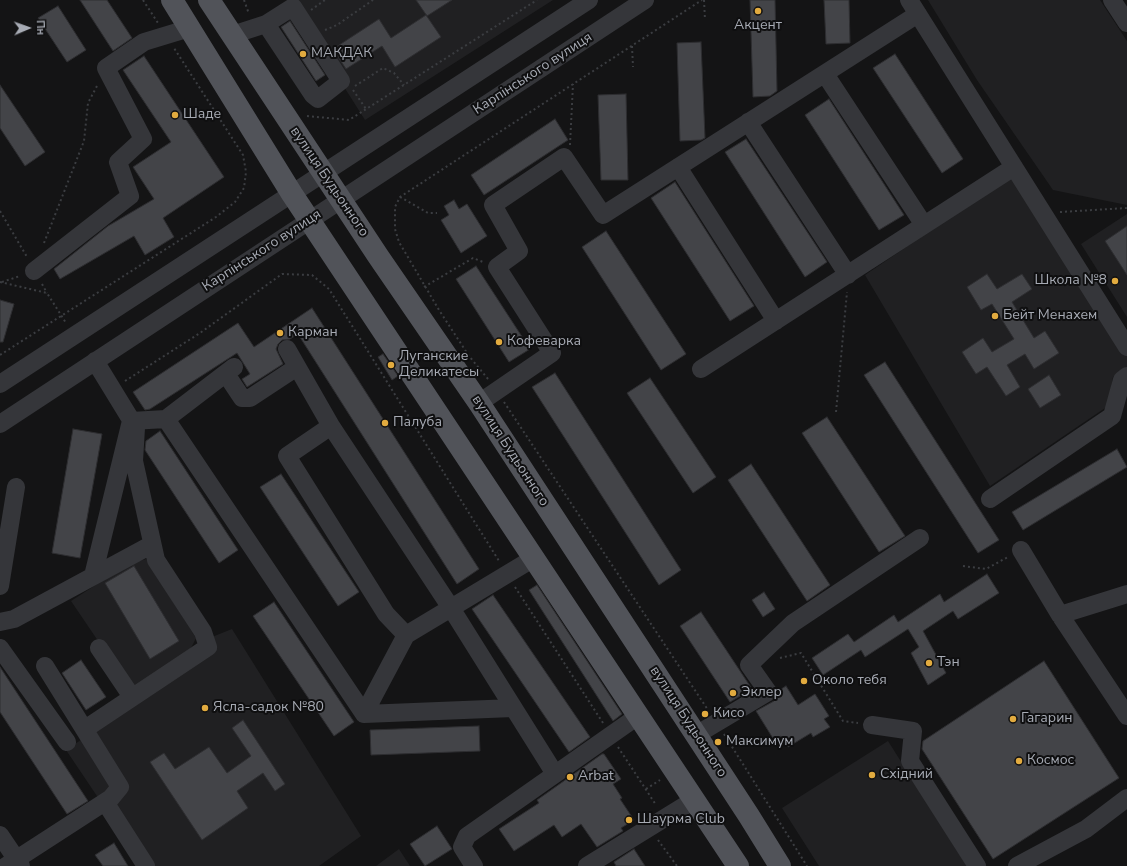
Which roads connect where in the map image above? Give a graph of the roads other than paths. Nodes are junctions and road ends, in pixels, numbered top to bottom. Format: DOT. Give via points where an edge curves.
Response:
graph roads {
  1 [pos="172,0"];
  2 [pos="209,0"];
  3 [pos="589,0"];
  4 [pos="645,0"];
  5 [pos="1112,0"];
  6 [pos="914,7"];
  7 [pos="1127,23"];
  8 [pos="260,26"];
  9 [pos="190,28"];
  10 [pos="232,35"];
  11 [pos="825,74"];
  12 [pos="748,122"];
  13 [pos="678,167"];
  14 [pos="1014,167"];
  15 [pos="323,173"];
  16 [pos="292,194"];
  17 [pos="341,200"];
  18 [pos="310,220"];
  19 [pos="924,225"];
  20 [pos="34,271"];
  21 [pos="848,275"];
  22 [pos="776,321"];
  23 [pos="1127,347"];
  24 [pos="287,349"];
  25 [pos="95,361"];
  26 [pos="297,367"];
  27 [pos="701,370"];
  28 [pos="1127,376"];
  29 [pos="0,384"];
  30 [pos="480,404"];
  31 [pos="166,419"];
  32 [pos="131,421"];
  33 [pos="0,424"];
  34 [pos="331,426"];
  35 [pos="16,487"];
  36 [pos="990,499"];
  37 [pos="920,538"];
  38 [pos="151,545"];
  39 [pos="1021,550"];
  40 [pos="534,558"];
  41 [pos="93,576"];
  42 [pos="0,586"];
  43 [pos="1127,594"];
  44 [pos="451,608"];
  45 [pos="1060,615"];
  46 [pos="0,622"];
  47 [pos="406,636"];
  48 [pos="0,648"];
  49 [pos="99,648"];
  50 [pos="45,666"];
  51 [pos="132,697"];
  52 [pos="512,708"];
  53 [pos="364,714"];
  54 [pos="638,716"];
  55 [pos="1127,716"];
  56 [pos="872,725"];
  57 [pos="84,729"];
  58 [pos="696,735"];
  59 [pos="67,742"];
  60 [pos="555,774"];
  61 [pos="1127,798"];
  62 [pos="694,800"];
  63 [pos="105,802"];
  64 [pos="0,835"];
  65 [pos="15,864"];
  66 [pos="146,866"];
  67 [pos="474,866"];
  68 [pos="587,866"];
  69 [pos="738,866"];
  70 [pos="780,866"];
  71 [pos="977,866"];
  72 [pos="1017,866"];
  1 -- 9 [label="main road"];
  2 -- 10 [label="main road, вулиця Будьонного"];
  3 -- 15 [label="street"];
  4 -- 17 [label="street, Карпінського вулиця"];
  5 -- 7 [label="street"];
  6 -- 11 [label="street"];
  6 -- 14 [label="street"];
  8 -- 8 [label="street" via="293,7 341,81 317,106 306,101 291,75 290,61"];
  8 -- 10 [label="street"];
  9 -- 16 [label="main road"];
  9 -- 20 [label="street" via="144,42 106,68 143,139 118,162 130,196"];
  10 -- 15 [label="main road, вулиця Будьонного"];
  11 -- 12 [label="street"];
  11 -- 19 [label="street"];
  12 -- 13 [label="street"];
  12 -- 21 [label="street"];
  13 -- 22 [label="street"];
  13 -- 30 [label="street" via="603,215 564,157 493,205 519,251 497,268 552,353"];
  14 -- 19 [label="street"];
  14 -- 23 [label="street"];
  15 -- 16 [label="street"];
  15 -- 17 [label="main road, вулиця Будьонного"];
  16 -- 18 [label="main road"];
  16 -- 29 [label="street"];
  17 -- 18 [label="street, Карпінського вулиця"];
  17 -- 30 [label="main road, вулиця Будьонного"];
  18 -- 25 [label="street, Карпінського вулиця"];
  18 -- 40 [label="main road"];
  19 -- 21 [label="street"];
  21 -- 22 [label="street"];
  22 -- 27 [label="street"];
  24 -- 26 [label="street"];
  25 -- 32 [label="street"];
  25 -- 33 [label="street, Карпінського вулиця"];
  26 -- 31 [label="street" via="250,398 242,398 230,371"];
  26 -- 34 [label="street"];
  28 -- 36 [label="street" via="1122,380 1112,416"];
  30 -- 58 [label="main road, вулиця Будьонного"];
  31 -- 32 [label="street"];
  31 -- 53 [label="street"];
  32 -- 38 [label="street" via="136,428 134,461"];
  32 -- 41 [label="street"];
  34 -- 44 [label="street"];
  34 -- 47 [label="street" via="286,456 386,614"];
  35 -- 42 [label="street"];
  37 -- 58 [label="street" via="793,622 750,664 768,692"];
  38 -- 41 [label="street"];
  38 -- 51 [label="street" via="156,560 203,632 208,647"];
  39 -- 45 [label="street"];
  40 -- 44 [label="street"];
  40 -- 54 [label="main road"];
  41 -- 46 [label="street" via="14,619"];
  43 -- 45 [label="street"];
  44 -- 47 [label="street"];
  44 -- 52 [label="street"];
  45 -- 55 [label="street"];
  47 -- 53 [label="street"];
  48 -- 59 [label="street"];
  49 -- 51 [label="street"];
  50 -- 57 [label="street"];
  51 -- 57 [label="street"];
  52 -- 53 [label="street"];
  52 -- 60 [label="street"];
  54 -- 60 [label="street" via="618,733"];
  54 -- 62 [label="main road"];
  56 -- 71 [label="street" via="913,731 910,761"];
  57 -- 63 [label="street" via="120,787"];
  58 -- 70 [label="main road, вулиця Будьонного"];
  60 -- 67 [label="street" via="467,836 462,847"];
  61 -- 72 [label="street" via="1086,829"];
  62 -- 68 [label="street"];
  62 -- 69 [label="main road"];
  63 -- 65 [label="street"];
  63 -- 66 [label="street"];
  64 -- 65 [label="street"];
}
